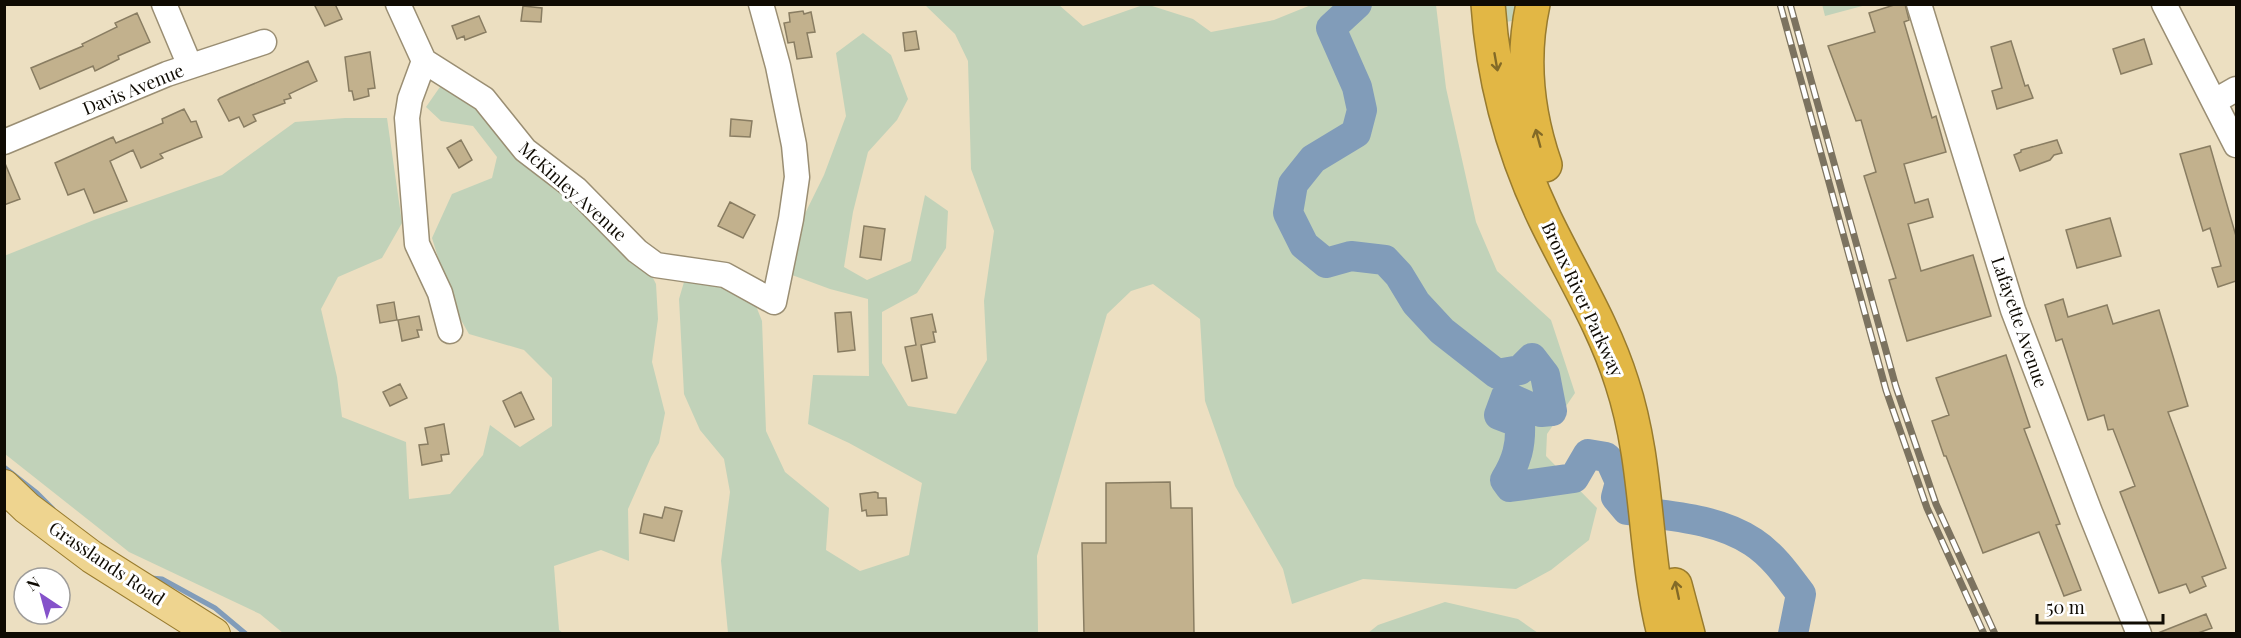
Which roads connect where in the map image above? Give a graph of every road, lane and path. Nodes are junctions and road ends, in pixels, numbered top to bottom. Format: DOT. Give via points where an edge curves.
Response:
graph roads {
  1 [pos="164,4"];
  2 [pos="398,4"];
  3 [pos="762,4"];
  4 [pos="1488,4"];
  5 [pos="1533,4"];
  6 [pos="1919,4"];
  7 [pos="2164,4"];
  8 [pos="264,42"];
  9 [pos="424,61"];
  10 [pos="190,66"];
  11 [pos="2236,89"];
  12 [pos="2215,101"];
  13 [pos="4,142"];
  14 [pos="2236,144"];
  15 [pos="450,331"];
  16 [pos="4,486"];
  17 [pos="1654,488"];
  18 [pos="1660,546"];
  19 [pos="214,633"];
  20 [pos="1664,633"];
  21 [pos="1688,633"];
  22 [pos="2139,633"];
  1 -- 10 [label="street"];
  2 -- 9 [label="street"];
  3 -- 9 [label="street, McKinley Avenue" via="794,145 797,177 774,302 726,274 656,265 576,189 525,150 484,99"];
  4 -- 17 [label="highway, Bronx River Parkway, one-way" via="1497,69 1516,145 1544,217 1618,370"];
  17 -- 5 [label="highway, Bronx River Parkway, one-way" via="1656,430 1634,356 1560,202 1537,138 1526,71"];
  6 -- 22 [label="street, Lafayette Avenue" via="2013,310"];
  7 -- 12 [label="street"];
  8 -- 10 [label="street, Davis Avenue"];
  9 -- 15 [label="street" via="407,118 417,244 440,292"];
  10 -- 13 [label="street, Davis Avenue"];
  11 -- 12 [label="street"];
  12 -- 14 [label="street"];
  16 -- 19 [label="main road, Grasslands Road" via="92,557"];
  17 -- 18 [label="highway, Bronx River Parkway"];
  18 -- 20 [label="highway, Bronx River Parkway" via="1655,589"];
  21 -- 18 [label="highway, Bronx River Parkway, one-way"];
}
